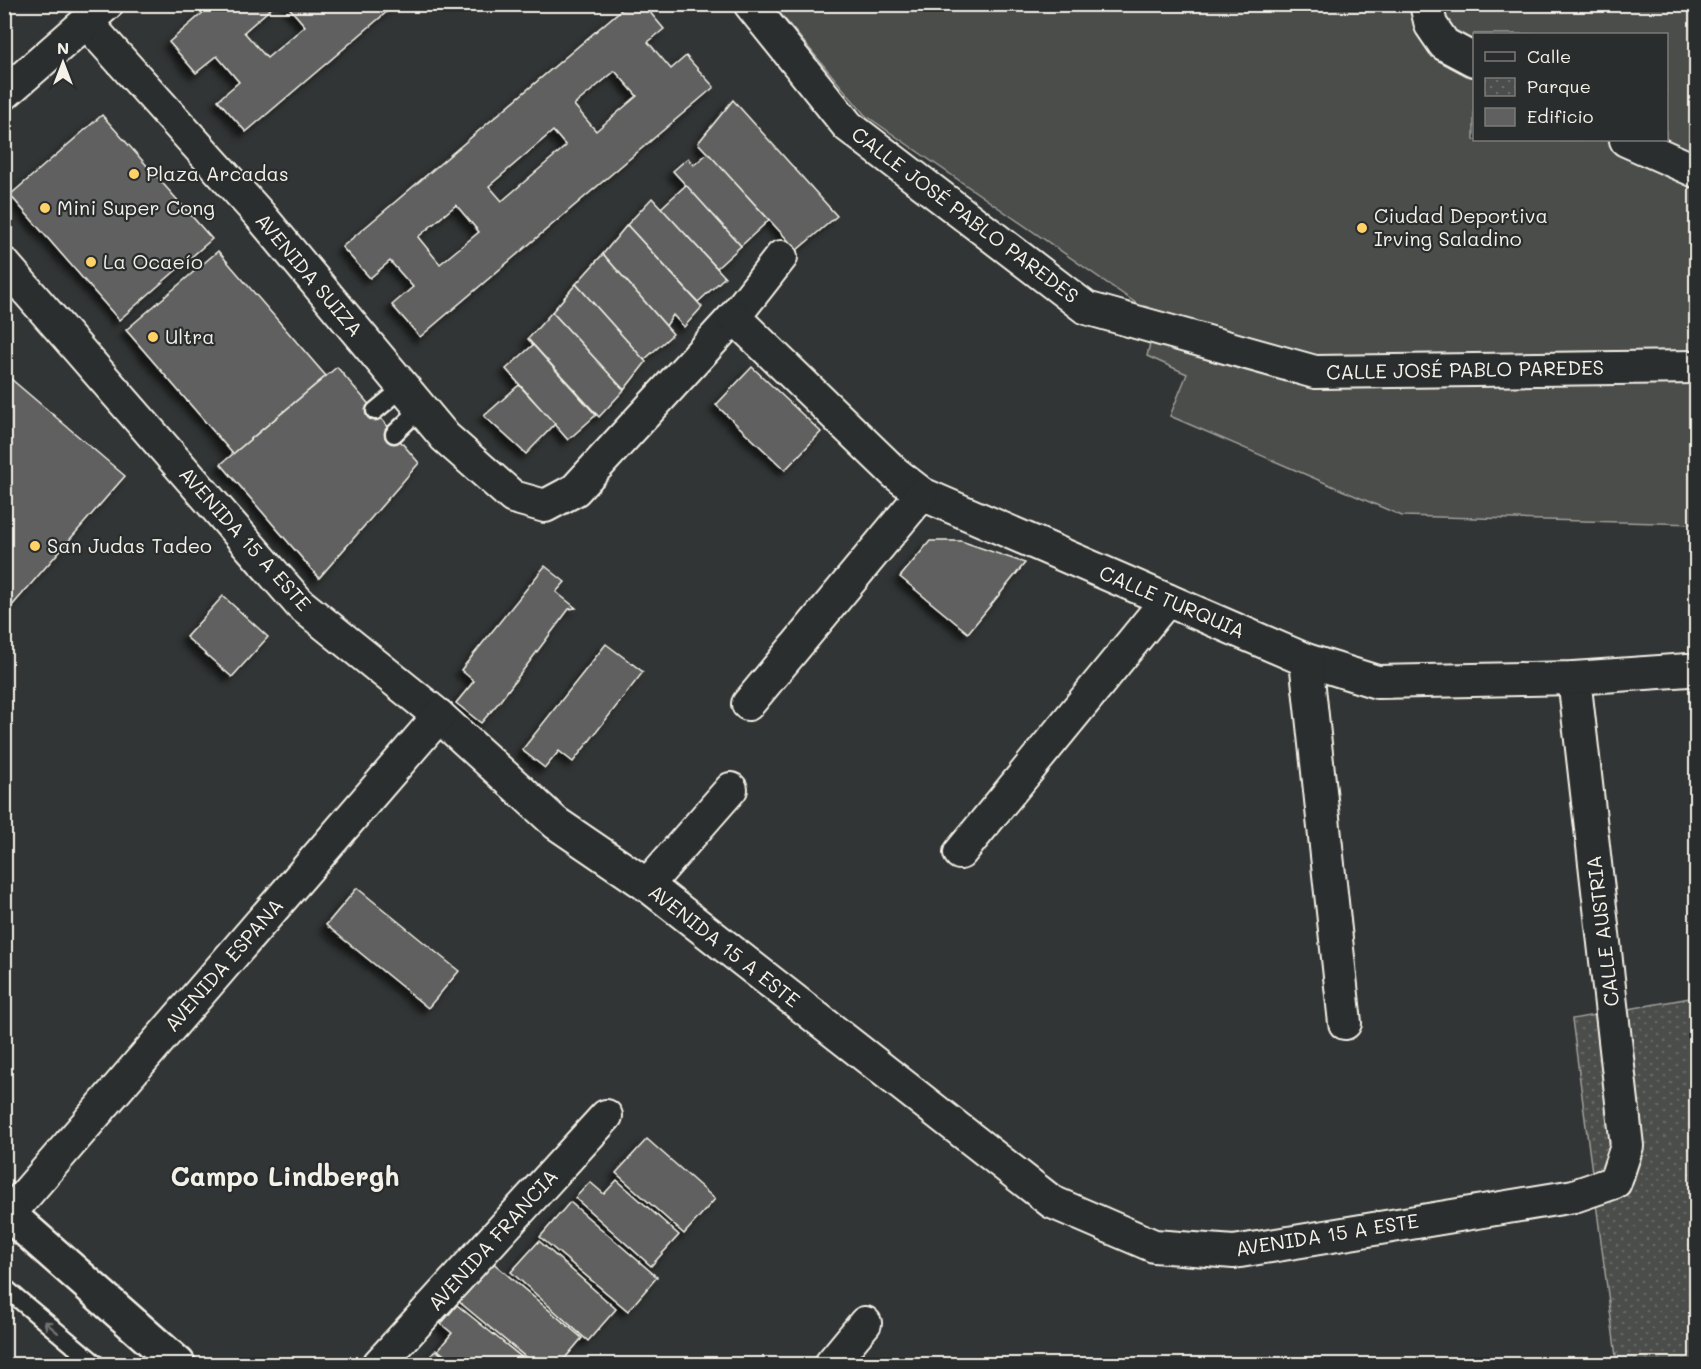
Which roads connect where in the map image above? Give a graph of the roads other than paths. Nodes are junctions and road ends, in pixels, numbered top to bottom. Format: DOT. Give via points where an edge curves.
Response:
graph roads {
  1 [pos="750,4"];
  2 [pos="1426,4"];
  3 [pos="97,14"];
  4 [pos="1473,59"];
  5 [pos="4,94"];
  6 [pos="1628,141"];
  7 [pos="1696,171"];
  8 [pos="781,257"];
  9 [pos="4,264"];
  10 [pos="734,317"];
  11 [pos="1696,367"];
  12 [pos="412,397"];
  13 [pos="375,411"];
  14 [pos="394,434"];
  15 [pos="922,494"];
  16 [pos="1167,600"];
  17 [pos="1306,660"];
  18 [pos="1688,670"];
  19 [pos="1574,678"];
  20 [pos="748,704"];
  21 [pos="439,716"];
  22 [pos="731,789"];
  23 [pos="960,853"];
  24 [pos="647,885"];
  25 [pos="1345,1023"];
  26 [pos="606,1116"];
  27 [pos="1615,1182"];
  28 [pos="7,1212"];
  29 [pos="4,1287"];
  30 [pos="865,1323"];
  31 [pos="96,1365"];
  32 [pos="178,1365"];
  33 [pos="379,1365"];
  34 [pos="831,1365"];
  1 -- 11 [label="street, CALLE JOSÉ PABLO PAREDES" via="848,126 1086,308 1315,372"];
  2 -- 4 [label="street" via="1431,25 1443,44"];
  3 -- 5 [label="street"];
  3 -- 12 [label="street, AVENIDA SUIZA"];
  6 -- 7 [label="street"];
  8 -- 10 [label="street"];
  9 -- 21 [label="street, AVENIDA 15 A ESTE" via="300,604"];
  10 -- 12 [label="street, AVENIDA SUIZA" via="575,490 545,506 513,497 445,436"];
  10 -- 15 [label="street, CALLE TURQUIA" via="895,473"];
  12 -- 13 [label="lane"];
  12 -- 14 [label="lane"];
  15 -- 16 [label="street, CALLE TURQUIA"];
  15 -- 20 [label="street"];
  16 -- 17 [label="street, CALLE TURQUIA"];
  16 -- 23 [label="street"];
  17 -- 19 [label="street, CALLE TURQUIA" via="1377,682"];
  17 -- 25 [label="street"];
  18 -- 19 [label="street, CALLE TURQUIA"];
  19 -- 27 [label="street, CALLE AUSTRIA" via="1627,1146"];
  21 -- 24 [label="street, AVENIDA 15 A ESTE" via="556,823"];
  21 -- 28 [label="street, AVENIDA ESPANA"];
  22 -- 24 [label="street"];
  24 -- 27 [label="street, AVENIDA 15 A ESTE" via="1052,1202 1155,1246 1234,1252 1574,1196"];
  26 -- 33 [label="street, AVENIDA FRANCIA"];
  28 -- 32 [label="street"];
  31 -- 29 [label="lane, one-way"];
  30 -- 34 [label="street"];
}
